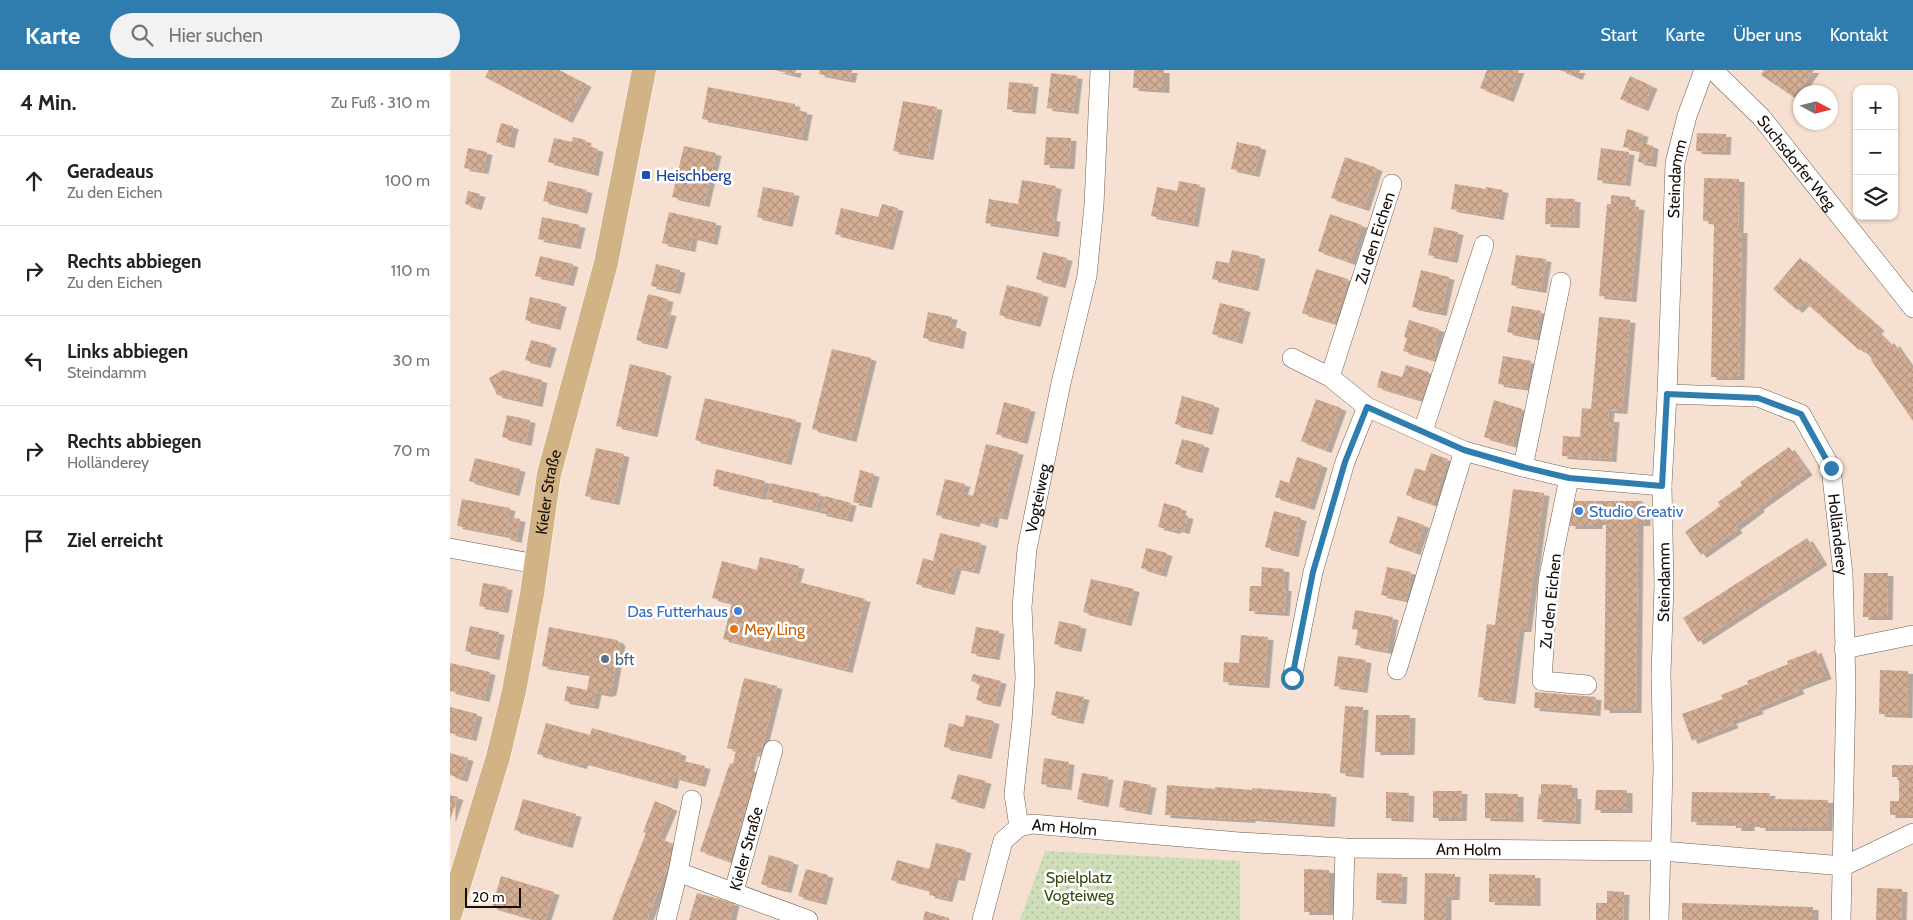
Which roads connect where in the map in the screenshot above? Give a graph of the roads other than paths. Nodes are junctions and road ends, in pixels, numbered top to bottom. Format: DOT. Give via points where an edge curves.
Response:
graph roads {
  1 [pos="644,70"];
  2 [pos="1100,70"];
  3 [pos="1704,70"];
  4 [pos="1713,70"];
  5 [pos="1392,184"];
  6 [pos="1484,245"];
  7 [pos="1561,282"];
  8 [pos="1913,308"];
  9 [pos="1292,358"];
  10 [pos="1330,377"];
  11 [pos="1667,394"];
  12 [pos="1367,407"];
  13 [pos="1422,431"];
  14 [pos="1464,450"];
  15 [pos="1523,467"];
  16 [pos="1569,478"];
  17 [pos="1662,486"];
  18 [pos="450,548"];
  19 [pos="536,564"];
  20 [pos="1913,635"];
  21 [pos="1844,649"];
  22 [pos="1397,670"];
  23 [pos="1292,678"];
  24 [pos="1587,685"];
  25 [pos="773,750"];
  26 [pos="692,800"];
  27 [pos="1019,827"];
  28 [pos="1913,833"];
  29 [pos="1345,848"];
  30 [pos="1662,851"];
  31 [pos="1844,866"];
  32 [pos="678,872"];
  33 [pos="734,891"];
  34 [pos="450,914"];
  35 [pos="666,920"];
  36 [pos="808,920"];
  37 [pos="982,920"];
  38 [pos="1343,920"];
  39 [pos="1659,920"];
  40 [pos="1841,920"];
  1 -- 19 [label="main road, Kieler Straße" via="606,263 549,474"];
  2 -- 27 [label="street, Vogteiweg" via="1094,205 1087,276 1027,549 1022,607 1025,678 1014,794"];
  3 -- 11 [label="street, Steindamm" via="1687,116 1675,163"];
  4 -- 8 [label="street, Suchsdorfer Weg" via="1761,117"];
  5 -- 10 [label="street, Zu den Eichen"];
  6 -- 13 [label="street"];
  7 -- 15 [label="street"];
  9 -- 10 [label="street"];
  10 -- 12 [label="street"];
  11 -- 17 [label="street, Steindamm"];
  11 -- 21 [label="street, Holländerey" via="1758,398 1801,414 1831,468 1844,574"];
  12 -- 13 [label="street"];
  12 -- 23 [label="street" via="1345,462 1313,572"];
  13 -- 14 [label="street"];
  14 -- 15 [label="street"];
  14 -- 22 [label="street"];
  15 -- 16 [label="street"];
  16 -- 17 [label="street"];
  16 -- 24 [label="street, Zu den Eichen" via="1548,581 1542,681"];
  17 -- 30 [label="street, Steindamm"];
  18 -- 19 [label="street"];
  19 -- 34 [label="main road, Kieler Straße" via="514,691 498,757"];
  20 -- 21 [label="street"];
  21 -- 31 [label="street, Holländerey"];
  25 -- 33 [label="street, Kieler Straße"];
  26 -- 32 [label="street"];
  27 -- 29 [label="street, Am Holm" via="1032,824"];
  27 -- 37 [label="street" via="1003,841"];
  28 -- 31 [label="street"];
  29 -- 30 [label="street, Am Holm"];
  29 -- 38 [label="street"];
  30 -- 31 [label="street, Am Holm"];
  30 -- 39 [label="street, Steindamm"];
  31 -- 40 [label="street, Holländerey"];
  32 -- 33 [label="street, Kieler Straße"];
  32 -- 35 [label="street"];
  33 -- 36 [label="street"];
}
